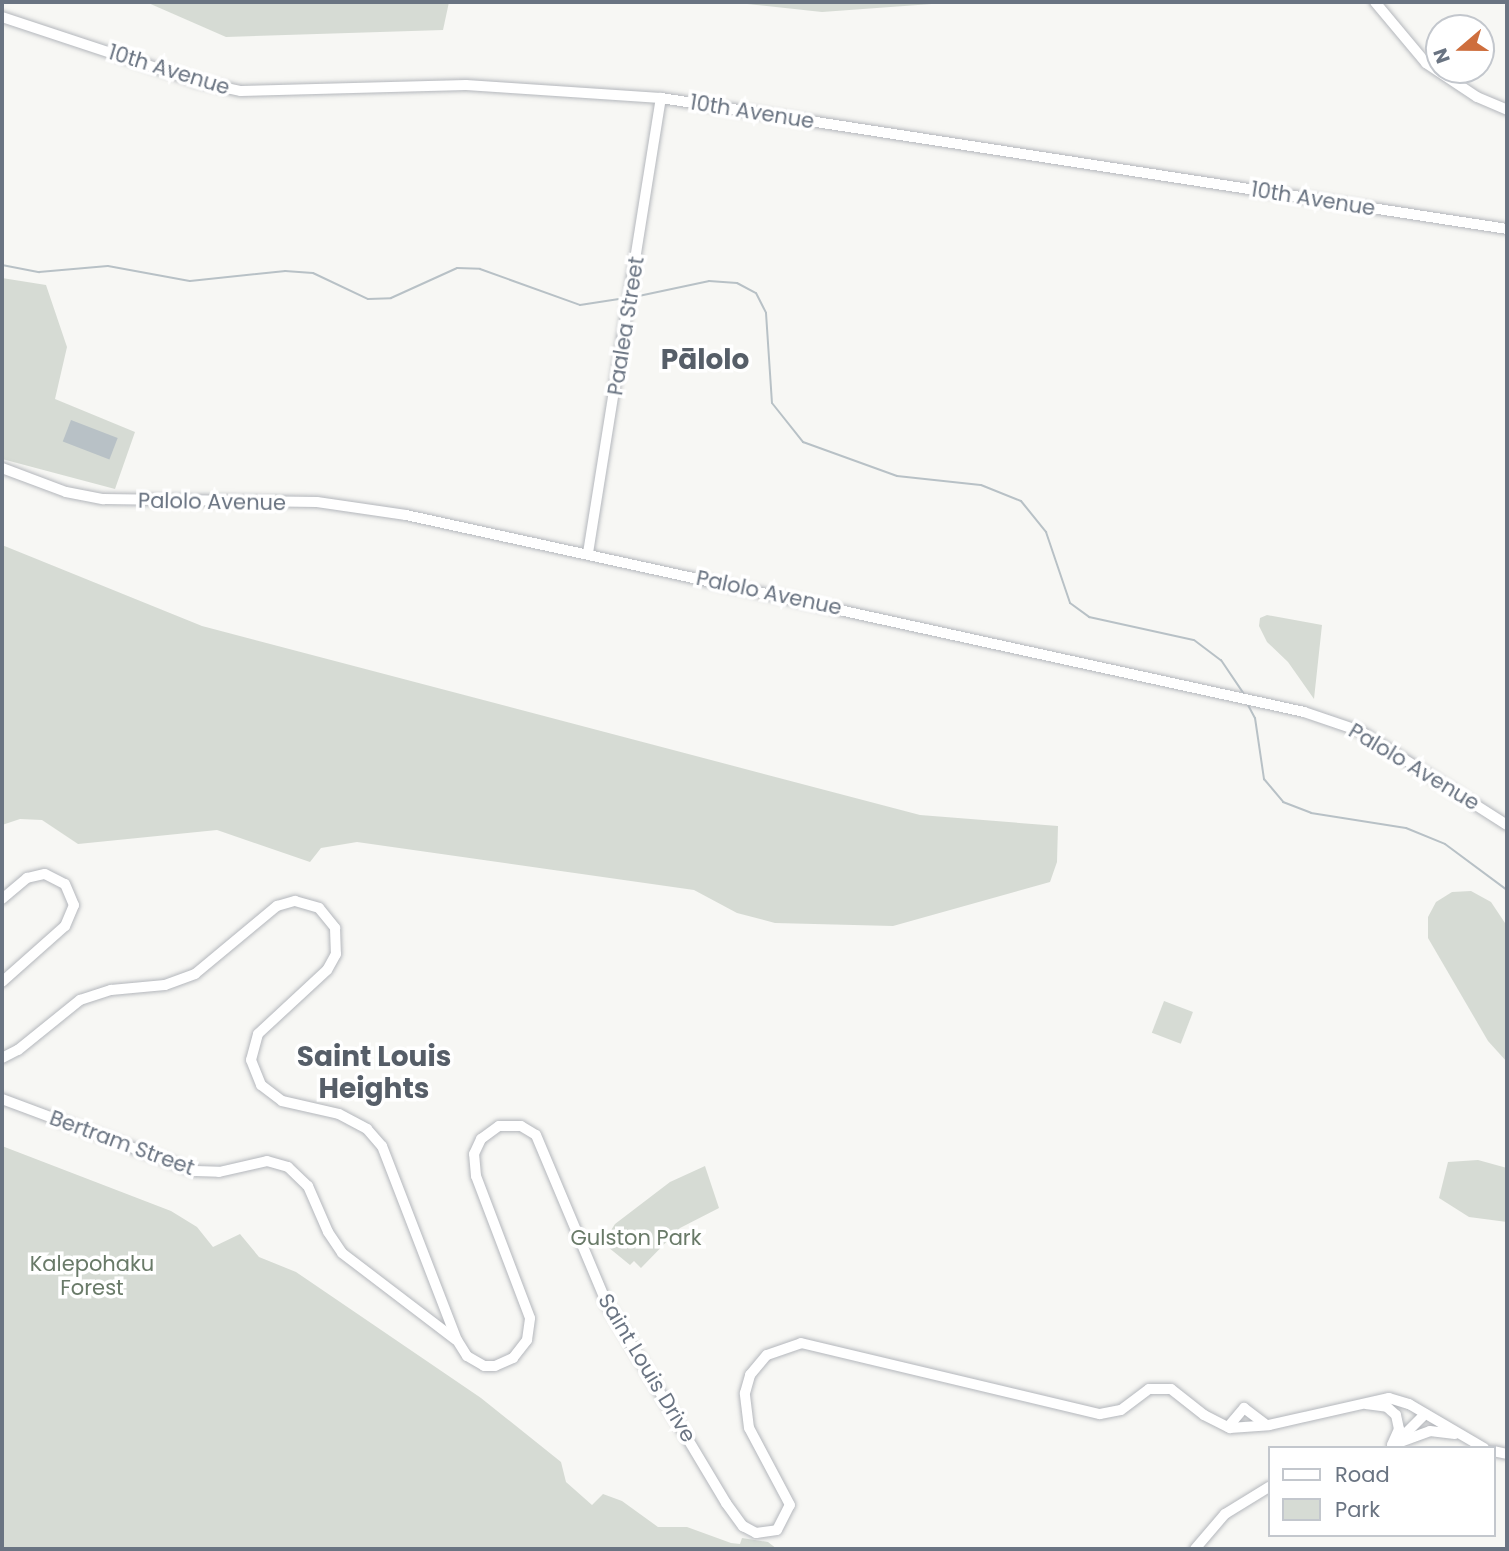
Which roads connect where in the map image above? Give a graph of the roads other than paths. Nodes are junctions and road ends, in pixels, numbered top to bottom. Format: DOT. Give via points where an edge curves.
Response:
graph roads {
  1 [pos="1375,2"];
  2 [pos="2,17"];
  3 [pos="661,98"];
  4 [pos="1507,110"];
  5 [pos="1507,229"];
  6 [pos="2,468"];
  7 [pos="588,553"];
  8 [pos="1507,825"];
  9 [pos="2,899"];
  10 [pos="2,982"];
  11 [pos="2,1058"];
  12 [pos="2,1099"];
  13 [pos="457,1340"];
  14 [pos="1358,1403"];
  15 [pos="1426,1414"];
  16 [pos="1269,1425"];
  17 [pos="1228,1427"];
  18 [pos="1461,1435"];
  19 [pos="1390,1446"];
  20 [pos="1391,1446"];
  21 [pos="1392,1446"];
  22 [pos="1480,1446"];
  23 [pos="1268,1488"];
  24 [pos="1195,1549"];
  1 -- 4 [label="street" via="1426,63 1467,91"];
  2 -- 3 [label="street, 10th Avenue" via="195,81 240,91 466,85"];
  3 -- 5 [label="street, 10th Avenue"];
  3 -- 7 [label="street, Paalea Street"];
  6 -- 7 [label="street, Palolo Avenue" via="87,497 317,502 406,515"];
  7 -- 8 [label="street, Palolo Avenue" via="1314,715 1360,732"];
  9 -- 10 [label="street" via="27,878 45,874 65,884 74,905 65,926"];
  11 -- 13 [label="street, Saint Louis Drive" via="80,1000 111,990 165,985 195,974 277,906 302,901 319,908 335,928 334,960 262,1028 251,1053 254,1073 276,1099 339,1114 367,1129 382,1146"];
  12 -- 13 [label="street, Bertram Street" via="195,1171 219,1172 267,1161 288,1167 309,1186 342,1253"];
  13 -- 17 [label="street, Saint Louis Drive" via="474,1361 495,1366 513,1358 529,1333 529,1312 473,1165 481,1139 494,1128 510,1124 531,1131 543,1143 607,1304 726,1503 754,1533 766,1535 777,1530 790,1506 749,1428 744,1392 761,1361 792,1344 819,1344 1104,1414 1121,1410 1149,1390 1171,1389"];
  14 -- 15 [label="street" via="1399,1400"];
  14 -- 16 [label="street"];
  14 -- 19 [label="street" via="1387,1408 1396,1415 1399,1429"];
  15 -- 18 [label="street"];
  15 -- 20 [label="street"];
  16 -- 17 [label="street"];
  16 -- 17 [label="street" via="1255,1421 1244,1408"];
  18 -- 21 [label="street" via="1430,1431"];
  18 -- 22 [label="street"];
  23 -- 24 [label="street" via="1225,1514"];
}
